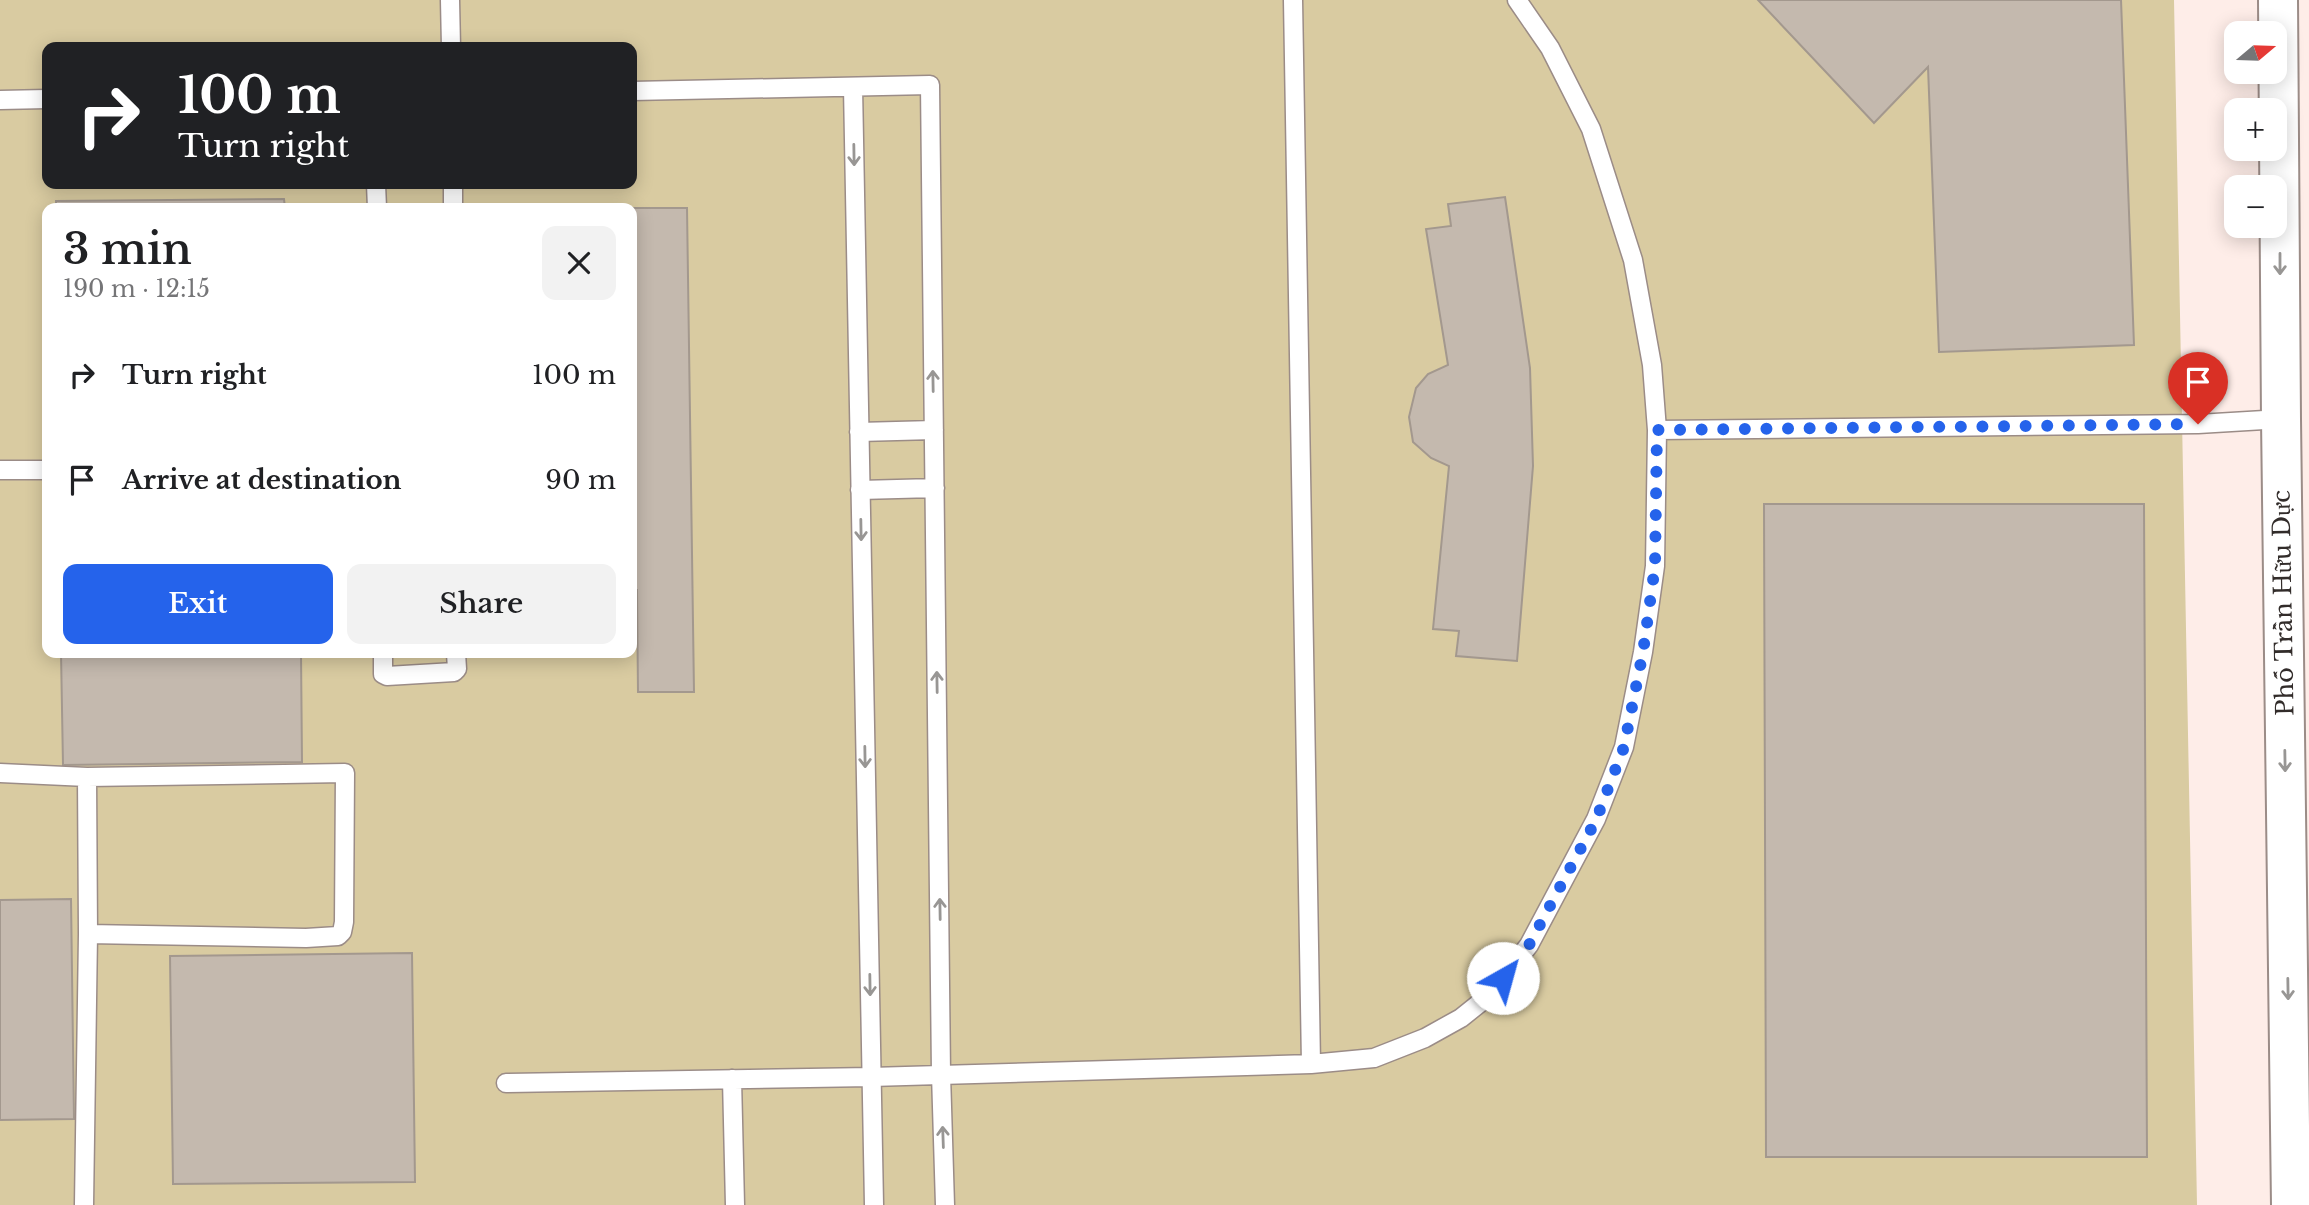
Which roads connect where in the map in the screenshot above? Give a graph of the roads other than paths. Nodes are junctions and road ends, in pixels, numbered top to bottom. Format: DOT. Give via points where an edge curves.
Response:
graph roads {
  1 [pos="450,0"];
  2 [pos="1293,0"];
  3 [pos="1517,0"];
  4 [pos="2278,0"];
  5 [pos="451,42"];
  6 [pos="853,87"];
  7 [pos="637,90"];
  8 [pos="42,99"];
  9 [pos="0,100"];
  10 [pos="2281,419"];
  11 [pos="934,430"];
  12 [pos="1657,430"];
  13 [pos="859,432"];
  14 [pos="0,470"];
  15 [pos="42,470"];
  16 [pos="934,488"];
  17 [pos="860,490"];
  18 [pos="383,658"];
  19 [pos="456,658"];
  20 [pos="0,773"];
  21 [pos="87,777"];
  22 [pos="88,934"];
  23 [pos="1311,1064"];
  24 [pos="942,1074"];
  25 [pos="871,1077"];
  26 [pos="732,1079"];
  27 [pos="506,1083"];
  28 [pos="84,1205"];
  29 [pos="735,1205"];
  30 [pos="874,1205"];
  31 [pos="945,1205"];
  32 [pos="2291,1205"];
  1 -- 5 [label="lane"];
  2 -- 23 [label="lane"];
  3 -- 12 [label="lane" via="1550,48 1591,129 1633,260"];
  4 -- 10 [label="main road, Phố Trần Hữu Dực, one-way"];
  6 -- 7 [label="lane"];
  11 -- 6 [label="lane, one-way" via="930,85"];
  6 -- 13 [label="lane, one-way"];
  8 -- 9 [label="lane"];
  10 -- 12 [label="lane" via="2198,424"];
  10 -- 32 [label="main road, Phố Trần Hữu Dực, one-way"];
  11 -- 13 [label="lane"];
  11 -- 16 [label="lane"];
  12 -- 23 [label="lane" via="1655,566 1624,747 1596,820 1529,945 1491,995 1425,1038 1374,1058"];
  13 -- 17 [label="lane"];
  14 -- 15 [label="lane"];
  16 -- 17 [label="lane"];
  24 -- 16 [label="lane, one-way"];
  17 -- 25 [label="lane, one-way"];
  18 -- 19 [label="lane" via="387,676 454,672"];
  20 -- 21 [label="lane"];
  21 -- 22 [label="lane"];
  21 -- 22 [label="lane" via="345,773 344,922 338,936"];
  22 -- 28 [label="lane"];
  23 -- 24 [label="lane"];
  24 -- 25 [label="lane"];
  31 -- 24 [label="lane, one-way"];
  25 -- 26 [label="lane"];
  25 -- 30 [label="lane"];
  26 -- 27 [label="lane"];
  26 -- 29 [label="lane"];
}
